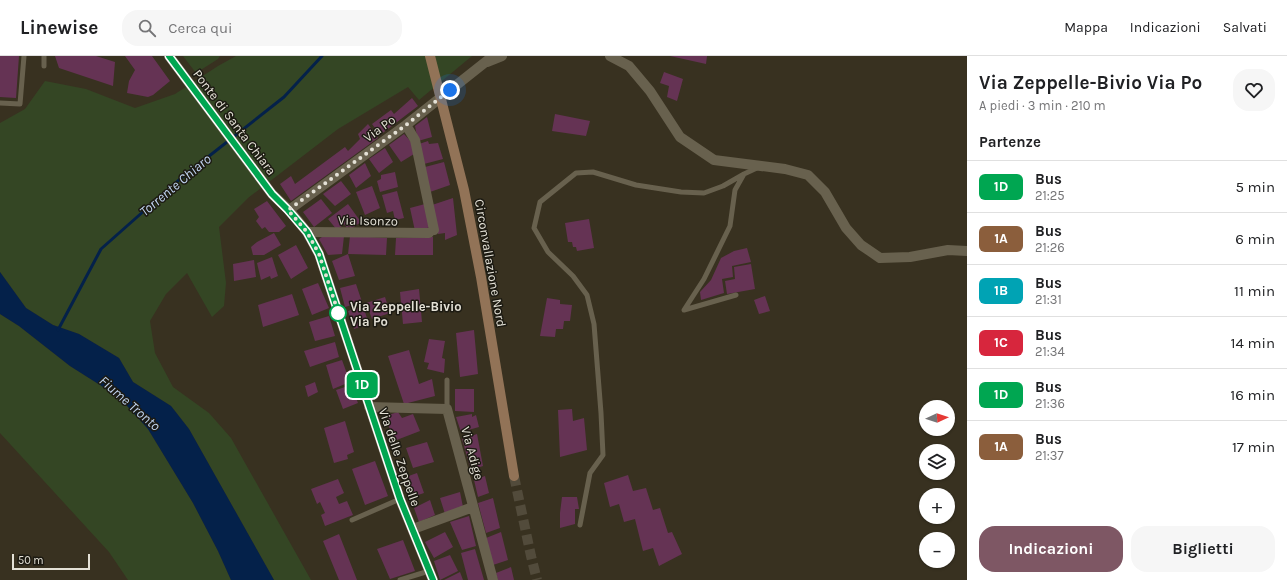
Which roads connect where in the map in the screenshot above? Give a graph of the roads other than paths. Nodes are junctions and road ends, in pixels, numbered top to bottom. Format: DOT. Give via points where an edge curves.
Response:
graph roads {
  1 [pos="24,56"];
  2 [pos="44,56"];
  3 [pos="169,56"];
  4 [pos="430,56"];
  5 [pos="492,56"];
  6 [pos="502,56"];
  7 [pos="610,56"];
  8 [pos="482,65"];
  9 [pos="44,66"];
  10 [pos="0,103"];
  11 [pos="406,125"];
  12 [pos="762,166"];
  13 [pos="744,174"];
  14 [pos="272,194"];
  15 [pos="288,210"];
  16 [pos="307,232"];
  17 [pos="967,251"];
  18 [pos="736,295"];
  19 [pos="447,380"];
  20 [pos="369,407"];
  21 [pos="447,409"];
  22 [pos="514,476"];
  23 [pos="400,499"];
  24 [pos="473,507"];
  25 [pos="352,520"];
  26 [pos="580,525"];
  27 [pos="413,529"];
  28 [pos="431,576"];
  29 [pos="400,580"];
  30 [pos="493,580"];
  1 -- 10 [label="lane" via="20,104"];
  2 -- 9 [label="lane"];
  3 -- 14 [label="street, Ponte di Santa Chiara"];
  4 -- 22 [label="main road, Circonvallazione Nord" via="464,190"];
  5 -- 8 [label="street"];
  6 -- 8 [label="street"];
  7 -- 12 [label="street" via="629,66 650,91 680,137 714,160"];
  8 -- 11 [label="street, Via Po"];
  11 -- 15 [label="street, Via Po"];
  11 -- 16 [label="street, Via Isonzo" via="415,140 432,232"];
  12 -- 13 [label="lane"];
  12 -- 17 [label="street" via="808,175 826,192 846,228 861,245 880,258 910,257 948,250"];
  13 -- 18 [label="lane" via="735,190 730,226 704,279 684,310"];
  13 -- 26 [label="lane" via="704,193 636,185 592,172 576,173 540,202 534,228 548,252 573,276 587,295 594,324 602,455 590,473"];
  14 -- 15 [label="street, Via delle Zeppelle"];
  15 -- 16 [label="street, Via delle Zeppelle"];
  16 -- 20 [label="street, Via delle Zeppelle" via="319,254"];
  19 -- 21 [label="lane"];
  20 -- 21 [label="street"];
  20 -- 23 [label="street, Via delle Zeppelle"];
  21 -- 24 [label="street, Via Adige"];
  23 -- 25 [label="lane"];
  23 -- 27 [label="street, Via delle Zeppelle"];
  24 -- 27 [label="street"];
  24 -- 30 [label="street, Via Adige"];
  27 -- 28 [label="street, Via delle Zeppelle"];
  28 -- 29 [label="lane"];
}
